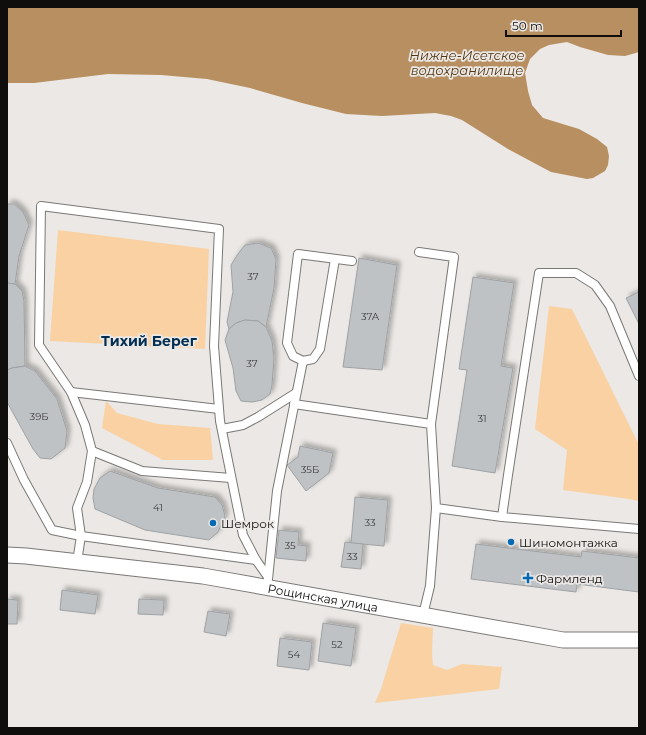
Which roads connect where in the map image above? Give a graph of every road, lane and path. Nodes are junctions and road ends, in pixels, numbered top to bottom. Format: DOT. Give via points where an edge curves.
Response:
graph roads {
  1 [pos="419,252"];
  2 [pos="335,259"];
  3 [pos="352,261"];
  4 [pos="303,361"];
  5 [pos="639,376"];
  6 [pos="71,392"];
  7 [pos="296,393"];
  8 [pos="294,404"];
  9 [pos="219,410"];
  10 [pos="431,424"];
  11 [pos="222,429"];
  12 [pos="7,443"];
  13 [pos="92,451"];
  14 [pos="231,478"];
  15 [pos="436,508"];
  16 [pos="502,517"];
  17 [pos="639,529"];
  18 [pos="81,536"];
  19 [pos="7,555"];
  20 [pos="256,560"];
  21 [pos="77,562"];
  22 [pos="268,582"];
  23 [pos="423,615"];
  24 [pos="639,640"];
  1 -- 10 [label="lane" via="454,256"];
  2 -- 3 [label="lane"];
  2 -- 4 [label="lane" via="320,349 313,359"];
  2 -- 4 [label="lane" via="298,254 287,343 293,356"];
  4 -- 7 [label="lane"];
  5 -- 16 [label="lane" via="610,306 595,285 576,274 539,273"];
  6 -- 9 [label="lane"];
  6 -- 9 [label="lane" via="39,345 40,206 219,229 214,346"];
  6 -- 13 [label="lane" via="85,425"];
  7 -- 8 [label="lane"];
  7 -- 11 [label="lane" via="243,425"];
  8 -- 10 [label="lane"];
  8 -- 22 [label="lane" via="277,491"];
  9 -- 11 [label="lane"];
  10 -- 15 [label="lane"];
  11 -- 14 [label="lane"];
  12 -- 18 [label="lane" via="52,530"];
  13 -- 14 [label="lane" via="142,471"];
  13 -- 18 [label="lane" via="88,482 77,508"];
  14 -- 20 [label="lane" via="242,534"];
  15 -- 16 [label="lane"];
  15 -- 23 [label="lane" via="430,586"];
  16 -- 17 [label="lane"];
  18 -- 20 [label="lane"];
  18 -- 21 [label="lane"];
  19 -- 21 [label="street, Рощинская улица"];
  20 -- 22 [label="lane"];
  21 -- 22 [label="street, Рощинская улица"];
  22 -- 23 [label="street, Рощинская улица"];
  23 -- 24 [label="street, Рощинская улица" via="563,640"];
}
